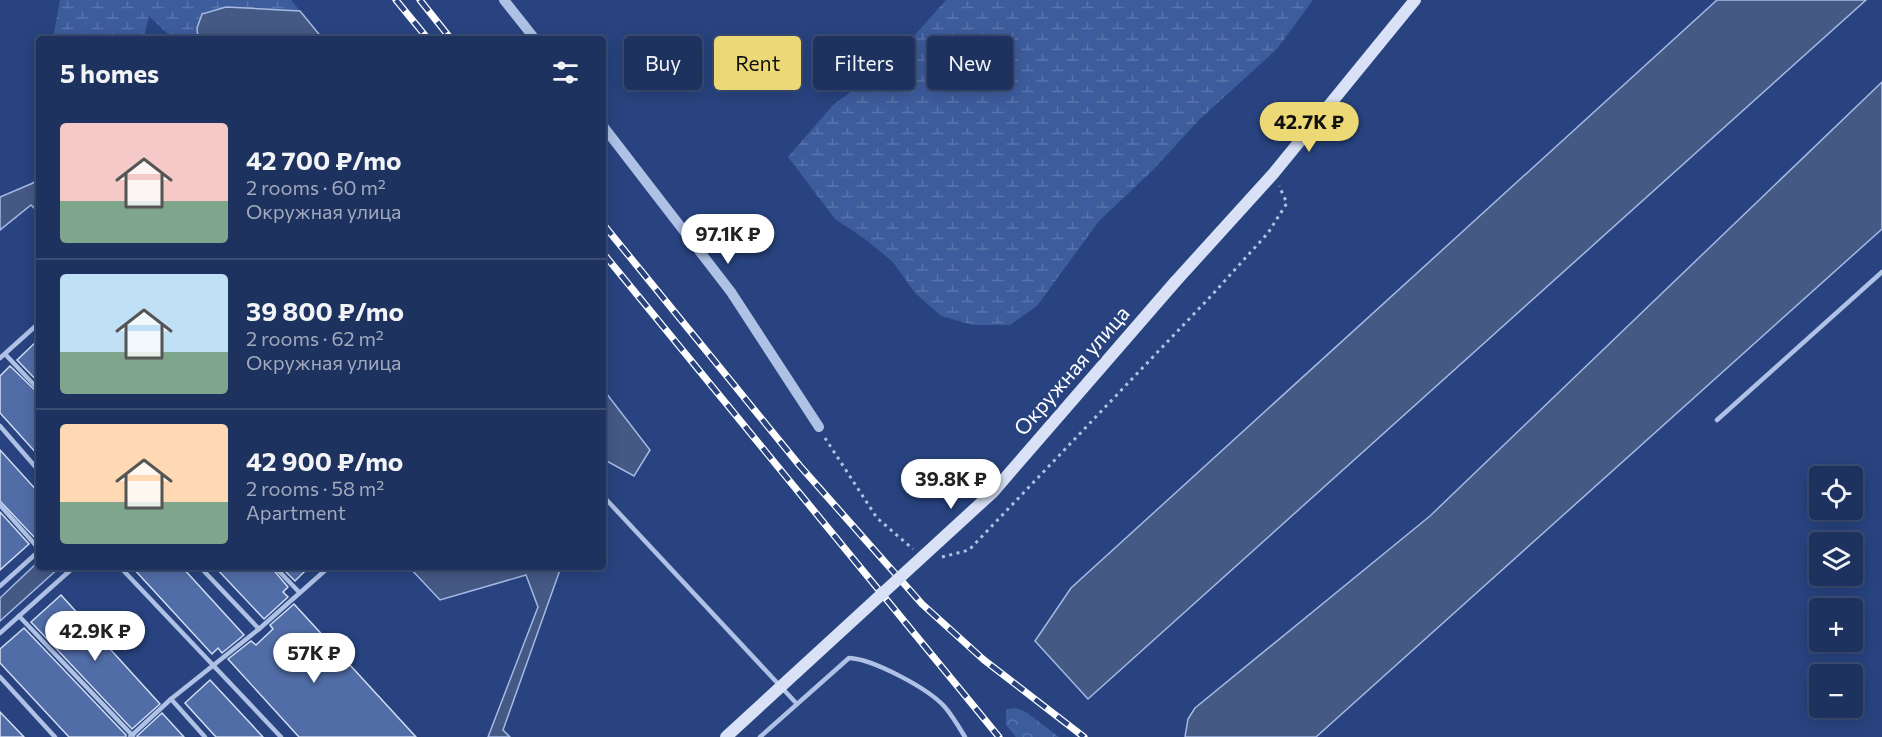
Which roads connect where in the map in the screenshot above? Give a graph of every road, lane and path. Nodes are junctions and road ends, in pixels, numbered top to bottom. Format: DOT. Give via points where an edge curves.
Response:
graph roads {
  1 [pos="504,0"];
  2 [pos="1415,0"];
  3 [pos="533,36"];
  4 [pos="606,130"];
  5 [pos="1882,272"];
  6 [pos="36,326"];
  7 [pos="5,354"];
  8 [pos="0,358"];
  9 [pos="36,387"];
  10 [pos="1717,420"];
  11 [pos="0,426"];
  12 [pos="819,427"];
  13 [pos="36,468"];
  14 [pos="606,499"];
  15 [pos="0,505"];
  16 [pos="36,547"];
  17 [pos="36,553"];
  18 [pos="71,570"];
  19 [pos="123,570"];
  20 [pos="203,570"];
  21 [pos="278,570"];
  22 [pos="325,570"];
  23 [pos="0,586"];
  24 [pos="299,592"];
  25 [pos="19,616"];
  26 [pos="259,629"];
  27 [pos="0,633"];
  28 [pos="214,664"];
  29 [pos="0,676"];
  30 [pos="171,699"];
  31 [pos="797,704"];
  32 [pos="132,736"];
  33 [pos="55,737"];
  34 [pos="205,737"];
  35 [pos="281,737"];
  36 [pos="726,737"];
  37 [pos="760,737"];
  38 [pos="965,737"];
  1 -- 3 [label="street"];
  2 -- 36 [label="main road, Окружная улица, bridge" via="1273,174 993,492"];
  4 -- 12 [label="street" via="731,292"];
  5 -- 10 [label="lane"];
  6 -- 7 [label="lane"];
  7 -- 8 [label="lane"];
  7 -- 9 [label="lane"];
  11 -- 13 [label="lane"];
  14 -- 31 [label="lane"];
  15 -- 16 [label="lane"];
  17 -- 23 [label="lane"];
  18 -- 25 [label="lane"];
  19 -- 28 [label="lane"];
  20 -- 26 [label="lane"];
  21 -- 24 [label="lane"];
  22 -- 24 [label="lane"];
  24 -- 26 [label="lane"];
  25 -- 27 [label="lane"];
  25 -- 32 [label="lane"];
  26 -- 28 [label="lane"];
  28 -- 30 [label="lane"];
  28 -- 35 [label="lane"];
  29 -- 33 [label="lane"];
  30 -- 32 [label="lane"];
  30 -- 34 [label="lane"];
  31 -- 37 [label="lane"];
  31 -- 38 [label="lane" via="849,658 859,658 887,668 944,705"];
}
